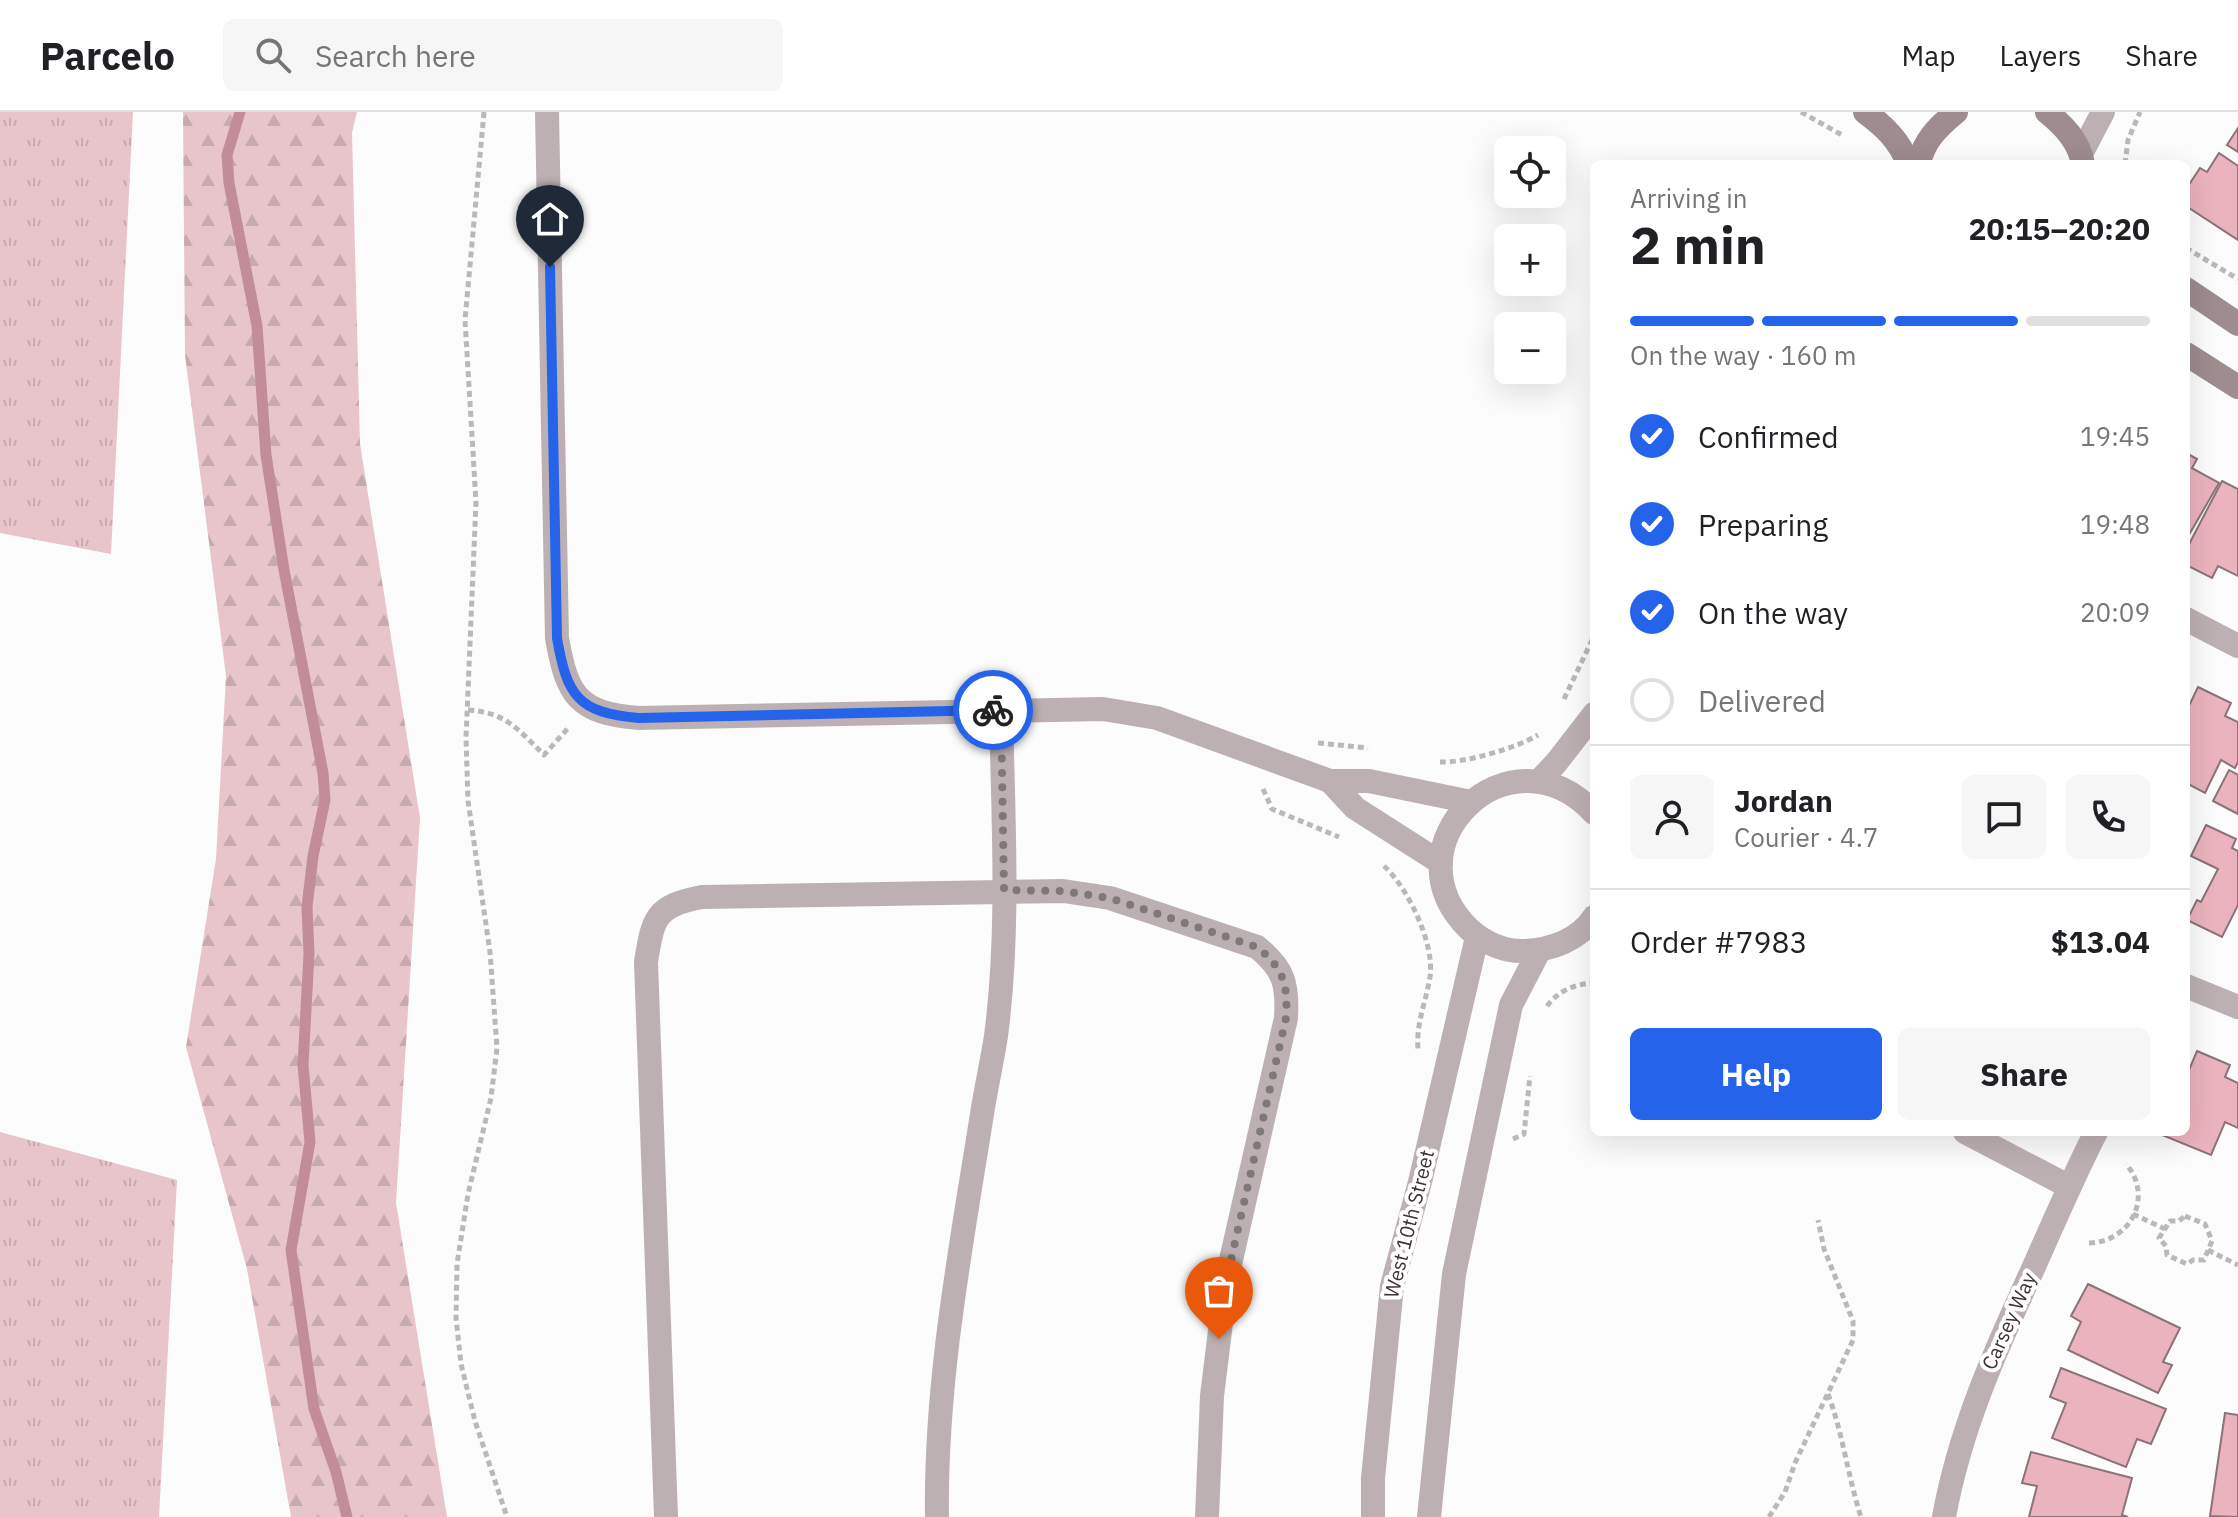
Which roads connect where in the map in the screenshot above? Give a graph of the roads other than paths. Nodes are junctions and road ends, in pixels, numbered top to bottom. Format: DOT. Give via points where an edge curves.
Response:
graph roads {
  1 [pos="547,112"];
  2 [pos="1865,112"];
  3 [pos="1956,112"];
  4 [pos="2047,112"];
  5 [pos="2103,112"];
  6 [pos="2082,159"];
  7 [pos="1907,160"];
  8 [pos="1920,160"];
  9 [pos="2190,292"];
  10 [pos="2238,324"];
  11 [pos="2190,357"];
  12 [pos="2238,387"];
  13 [pos="2190,621"];
  14 [pos="2238,646"];
  15 [pos="1001,709"];
  16 [pos="1590,719"];
  17 [pos="1330,781"];
  18 [pos="1539,781"];
  19 [pos="1471,802"];
  20 [pos="1590,809"];
  21 [pos="1441,863"];
  22 [pos="1004,890"];
  23 [pos="1589,930"];
  24 [pos="1477,937"];
  25 [pos="1539,951"];
  26 [pos="2190,988"];
  27 [pos="2238,1007"];
  28 [pos="1973,1136"];
  29 [pos="2094,1136"];
  30 [pos="2068,1186"];
  31 [pos="666,1517"];
  32 [pos="937,1517"];
  33 [pos="1207,1517"];
  34 [pos="1373,1517"];
  35 [pos="1429,1517"];
  36 [pos="1944,1517"];
  1 -- 15 [label="street" via="557,638 570,689 587,706 639,718"];
  2 -- 7 [label="street" via="1886,129"];
  3 -- 8 [label="street" via="1936,129"];
  4 -- 6 [label="street" via="2067,129"];
  5 -- 6 [label="street"];
  9 -- 10 [label="street"];
  11 -- 12 [label="street"];
  13 -- 14 [label="street"];
  15 -- 17 [label="street" via="1103,709 1157,718"];
  15 -- 22 [label="street"];
  16 -- 18 [label="street"];
  17 -- 19 [label="street" via="1369,781"];
  17 -- 21 [label="street" via="1355,808"];
  18 -- 19 [label="street" via="1510,781"];
  18 -- 20 [label="street" via="1561,787"];
  19 -- 21 [label="street" via="1446,834"];
  21 -- 24 [label="street" via="1444,891 1457,917"];
  22 -- 31 [label="street" via="702,897 675,902 660,914 650,933 646,962"];
  22 -- 32 [label="street" via="996,1037 955,1283"];
  22 -- 33 [label="street" via="1110,898 1257,947 1275,961 1284,978 1286,1018 1226,1282 1212,1396"];
  23 -- 25 [label="street"];
  24 -- 25 [label="street" via="1517,951"];
  24 -- 34 [label="street, West 10th Street" via="1392,1286"];
  25 -- 35 [label="street" via="1511,1005 1454,1274"];
  26 -- 27 [label="street"];
  28 -- 30 [label="street"];
  29 -- 30 [label="street, Carsey Way"];
  30 -- 36 [label="street, Carsey Way" via="1972,1408"];
}
